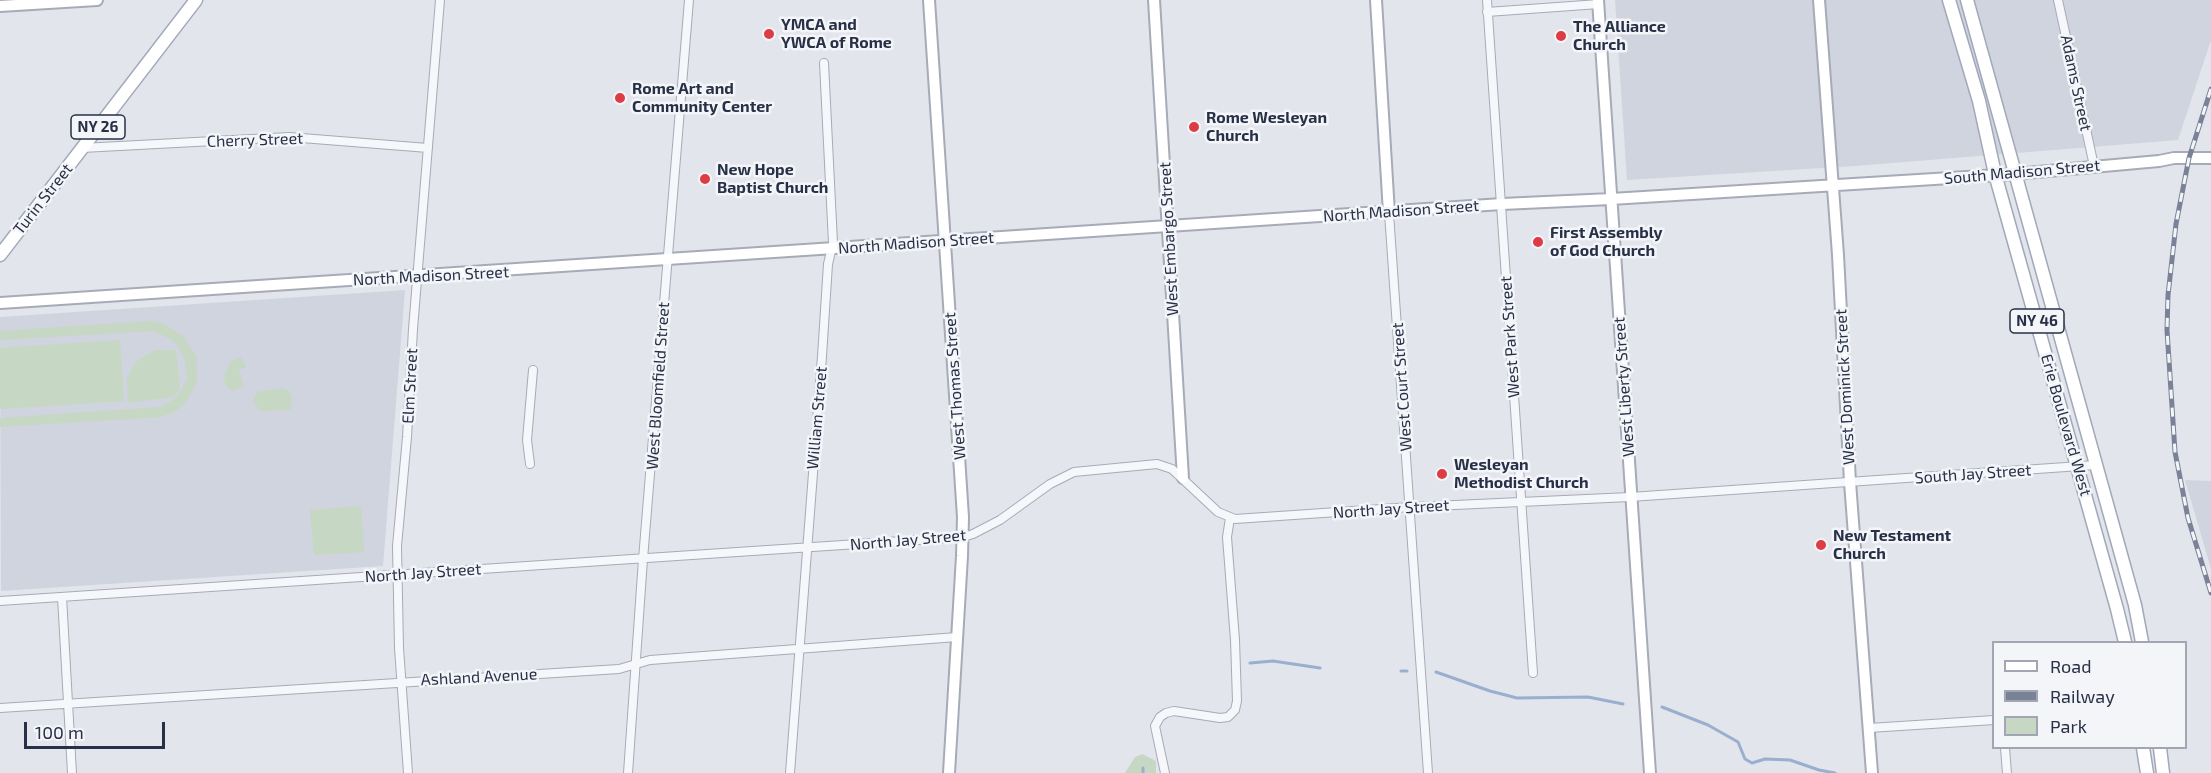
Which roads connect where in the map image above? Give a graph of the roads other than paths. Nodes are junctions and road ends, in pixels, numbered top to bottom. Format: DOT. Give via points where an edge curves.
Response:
graph roads {
  1 [pos="97,0"];
  2 [pos="196,0"];
  3 [pos="441,0"];
  4 [pos="689,0"];
  5 [pos="929,0"];
  6 [pos="1154,0"];
  7 [pos="1376,0"];
  8 [pos="1487,0"];
  9 [pos="1819,0"];
  10 [pos="1949,0"];
  11 [pos="1967,0"];
  12 [pos="2058,0"];
  13 [pos="1598,2"];
  14 [pos="0,6"];
  15 [pos="1487,12"];
  16 [pos="824,63"];
  17 [pos="82,148"];
  18 [pos="428,148"];
  19 [pos="2211,158"];
  20 [pos="2094,166"];
  21 [pos="1995,174"];
  22 [pos="2014,174"];
  23 [pos="1832,185"];
  24 [pos="1611,200"];
  25 [pos="1502,204"];
  26 [pos="1389,213"];
  27 [pos="1168,226"];
  28 [pos="946,241"];
  29 [pos="831,248"];
  30 [pos="0,255"];
  31 [pos="667,261"];
  32 [pos="418,276"];
  33 [pos="0,303"];
  34 [pos="533,370"];
  35 [pos="530,464"];
  36 [pos="2095,465"];
  37 [pos="2077,466"];
  38 [pos="1183,478"];
  39 [pos="1850,482"];
  40 [pos="1630,497"];
  41 [pos="1521,501"];
  42 [pos="1410,507"];
  43 [pos="1230,518"];
  44 [pos="963,537"];
  45 [pos="807,548"];
  46 [pos="644,559"];
  47 [pos="397,575"];
  48 [pos="62,597"];
  49 [pos="0,601"];
  50 [pos="957,637"];
  51 [pos="2125,641"];
  52 [pos="2142,641"];
  53 [pos="799,650"];
  54 [pos="636,664"];
  55 [pos="1533,673"];
  56 [pos="402,682"];
  57 [pos="69,704"];
  58 [pos="0,708"];
  59 [pos="1992,720"];
  60 [pos="1869,728"];
  61 [pos="2005,749"];
  62 [pos="2143,749"];
  63 [pos="2160,749"];
  64 [pos="72,773"];
  65 [pos="408,773"];
  66 [pos="628,773"];
  67 [pos="790,773"];
  68 [pos="949,773"];
  69 [pos="1165,773"];
  70 [pos="1428,773"];
  71 [pos="1650,773"];
  72 [pos="1872,773"];
  73 [pos="2007,773"];
  74 [pos="2147,773"];
  75 [pos="2163,773"];
  1 -- 14 [label="street"];
  2 -- 17 [label="main road, Turin Street / NY 26"];
  3 -- 18 [label="street, Elm Street"];
  4 -- 31 [label="street, West Bloomfield Street"];
  5 -- 28 [label="street, West Thomas Street"];
  6 -- 27 [label="street, West Embargo Street"];
  7 -- 26 [label="street, West Court Street"];
  8 -- 15 [label="street, West Park Street"];
  9 -- 23 [label="street, West Dominick Street"];
  10 -- 21 [label="main road, Erie Boulevard West / NY 46" via="1979,101"];
  11 -- 22 [label="main road, Erie Boulevard West / NY 46"];
  12 -- 20 [label="street, Adams Street"];
  13 -- 15 [label="street"];
  13 -- 24 [label="street, West Liberty Street"];
  15 -- 25 [label="street, West Park Street"];
  16 -- 29 [label="street, William Street" via="834,231"];
  17 -- 18 [label="street, Cherry Street" via="289,137"];
  17 -- 30 [label="main road, Turin Street / NY 26"];
  18 -- 32 [label="street, Elm Street"];
  19 -- 20 [label="street, South Madison Street"];
  20 -- 22 [label="street, South Madison Street"];
  21 -- 22 [label="street, South Madison Street"];
  21 -- 23 [label="street, South Madison Street"];
  21 -- 37 [label="main road, Erie Boulevard West / NY 46"];
  22 -- 36 [label="main road, Erie Boulevard West / NY 46"];
  23 -- 24 [label="street, North Madison Street"];
  23 -- 39 [label="street, West Dominick Street"];
  24 -- 25 [label="street, North Madison Street"];
  24 -- 40 [label="street, West Liberty Street"];
  25 -- 26 [label="street, North Madison Street"];
  25 -- 41 [label="street, West Park Street"];
  26 -- 27 [label="street, North Madison Street"];
  26 -- 42 [label="street, West Court Street"];
  27 -- 28 [label="street, North Madison Street"];
  27 -- 38 [label="street, West Embargo Street"];
  28 -- 29 [label="street, North Madison Street"];
  28 -- 44 [label="street, West Thomas Street"];
  29 -- 31 [label="street, North Madison Street"];
  29 -- 45 [label="street, William Street"];
  31 -- 32 [label="street, North Madison Street"];
  31 -- 46 [label="street, West Bloomfield Street"];
  32 -- 33 [label="street, North Madison Street"];
  32 -- 47 [label="street, Elm Street"];
  34 -- 35 [label="street" via="527,441"];
  36 -- 37 [label="street, South Jay Street"];
  36 -- 52 [label="main road, Erie Boulevard West / NY 46"];
  37 -- 39 [label="street, South Jay Street"];
  37 -- 51 [label="main road, Erie Boulevard West / NY 46"];
  38 -- 43 [label="street, North Jay Street" via="1218,512"];
  38 -- 44 [label="street, North Jay Street" via="1157,464 1074,472 1000,520"];
  39 -- 40 [label="street, North Jay Street"];
  39 -- 60 [label="street, West Dominick Street"];
  40 -- 41 [label="street, North Jay Street"];
  40 -- 71 [label="street, West Liberty Street"];
  41 -- 42 [label="street, North Jay Street"];
  41 -- 55 [label="street, West Park Street"];
  42 -- 43 [label="street, North Jay Street"];
  42 -- 70 [label="street, West Court Street"];
  43 -- 69 [label="street" via="1227,537 1235,640 1235,710 1220,718 1174,711 1160,717 1155,726"];
  44 -- 45 [label="street, North Jay Street"];
  44 -- 50 [label="street, West Thomas Street"];
  45 -- 46 [label="street, North Jay Street"];
  45 -- 53 [label="street, William Street"];
  46 -- 47 [label="street, North Jay Street"];
  46 -- 54 [label="street, West Bloomfield Street"];
  47 -- 48 [label="street, North Jay Street"];
  47 -- 56 [label="street, Elm Street"];
  48 -- 49 [label="street, North Jay Street"];
  48 -- 57 [label="street"];
  50 -- 53 [label="street, Ashland Avenue"];
  50 -- 68 [label="street, West Thomas Street"];
  53 -- 54 [label="street, Ashland Avenue"];
  53 -- 67 [label="street, William Street"];
  54 -- 56 [label="street, Ashland Avenue" via="619,669"];
  54 -- 66 [label="street, West Bloomfield Street"];
  56 -- 57 [label="street, Ashland Avenue"];
  56 -- 65 [label="street, Elm Street"];
  57 -- 58 [label="street, Ashland Avenue"];
  57 -- 64 [label="street"];
  59 -- 60 [label="street"];
  60 -- 72 [label="street, West Dominick Street"];
  61 -- 73 [label="street"];
  62 -- 74 [label="main road"];
  63 -- 75 [label="main road"];
}
